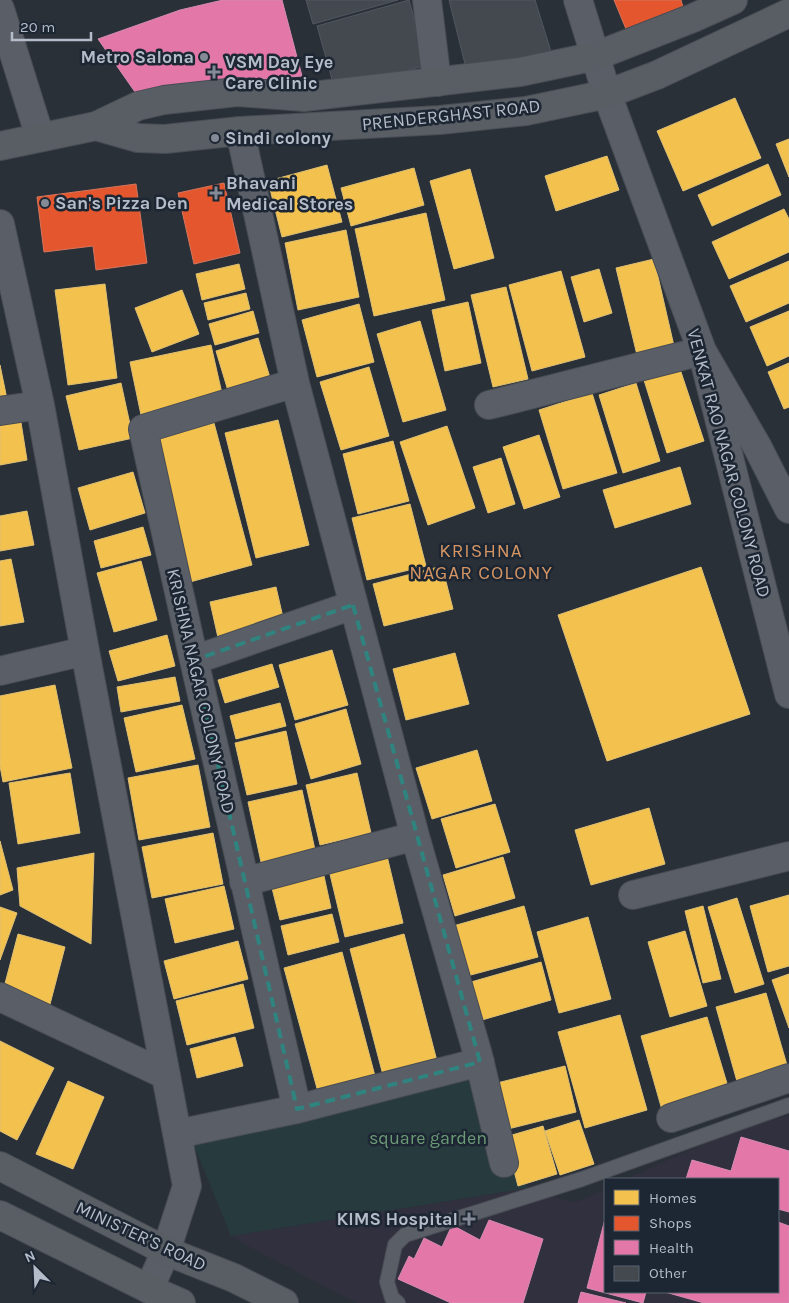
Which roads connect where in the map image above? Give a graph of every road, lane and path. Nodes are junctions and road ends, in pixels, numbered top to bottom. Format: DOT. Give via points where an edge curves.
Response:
graph roads {
  1 [pos="427,0"];
  2 [pos="578,0"];
  3 [pos="733,0"];
  4 [pos="0,9"];
  5 [pos="789,13"];
  6 [pos="596,56"];
  7 [pos="437,82"];
  8 [pos="607,94"];
  9 [pos="96,126"];
  10 [pos="240,131"];
  11 [pos="40,137"];
  12 [pos="0,146"];
  13 [pos="0,224"];
  14 [pos="702,351"];
  15 [pos="295,383"];
  16 [pos="40,405"];
  17 [pos="489,406"];
  18 [pos="0,411"];
  19 [pos="789,509"];
  20 [pos="353,605"];
  21 [pos="85,651"];
  22 [pos="194,660"];
  23 [pos="0,671"];
  24 [pos="789,694"];
  25 [pos="415,836"];
  26 [pos="789,856"];
  27 [pos="244,882"];
  28 [pos="633,895"];
  29 [pos="0,997"];
  30 [pos="480,1062"];
  31 [pos="166,1076"];
  32 [pos="789,1078"];
  33 [pos="789,1105"];
  34 [pos="298,1109"];
  35 [pos="671,1118"];
  36 [pos="177,1134"];
  37 [pos="504,1164"];
  38 [pos="0,1166"];
  39 [pos="0,1214"];
  40 [pos="166,1251"];
  41 [pos="149,1289"];
  42 [pos="181,1303"];
  43 [pos="284,1303"];
  44 [pos="398,1303"];
  1 -- 7 [label="street"];
  2 -- 6 [label="street, VENKAT RAO NAGAR COLONY ROAD"];
  3 -- 6 [label="street, PRENDERGHAST ROAD"];
  4 -- 11 [label="street"];
  5 -- 8 [label="street, PRENDERGHAST ROAD" via="657,75"];
  6 -- 7 [label="street, PRENDERGHAST ROAD" via="520,72"];
  6 -- 8 [label="street, VENKAT RAO NAGAR COLONY ROAD"];
  7 -- 9 [label="street, PRENDERGHAST ROAD" via="304,97 237,92 164,100 138,106"];
  8 -- 10 [label="street, PRENDERGHAST ROAD" via="526,110 440,120"];
  8 -- 14 [label="street, VENKAT RAO NAGAR COLONY ROAD"];
  9 -- 10 [label="street, PRENDERGHAST ROAD" via="147,139"];
  9 -- 11 [label="street, PRENDERGHAST ROAD"];
  10 -- 15 [label="street"];
  11 -- 12 [label="street, PRENDERGHAST ROAD"];
  13 -- 16 [label="street"];
  14 -- 17 [label="street"];
  14 -- 19 [label="street"];
  14 -- 24 [label="street, VENKAT RAO NAGAR COLONY ROAD"];
  15 -- 20 [label="street"];
  15 -- 22 [label="street, KRISHNA NAGAR COLONY ROAD" via="143,428"];
  16 -- 18 [label="street"];
  16 -- 21 [label="street"];
  20 -- 22 [label="street"];
  20 -- 25 [label="street"];
  21 -- 23 [label="street"];
  21 -- 31 [label="street"];
  22 -- 27 [label="street, KRISHNA NAGAR COLONY ROAD"];
  25 -- 27 [label="street"];
  25 -- 30 [label="street"];
  26 -- 28 [label="street"];
  27 -- 34 [label="street, KRISHNA NAGAR COLONY ROAD"];
  29 -- 31 [label="street"];
  30 -- 34 [label="street"];
  30 -- 37 [label="street"];
  31 -- 36 [label="street"];
  32 -- 35 [label="street"];
  33 -- 44 [label="lane" via="582,1179 405,1235 396,1245 388,1282 392,1298"];
  34 -- 36 [label="street"];
  36 -- 40 [label="street" via="187,1186"];
  38 -- 40 [label="street, MINISTER'S ROAD"];
  39 -- 41 [label="street"];
  40 -- 41 [label="street"];
  40 -- 43 [label="street, MINISTER'S ROAD" via="234,1278"];
  41 -- 42 [label="street"];
}
